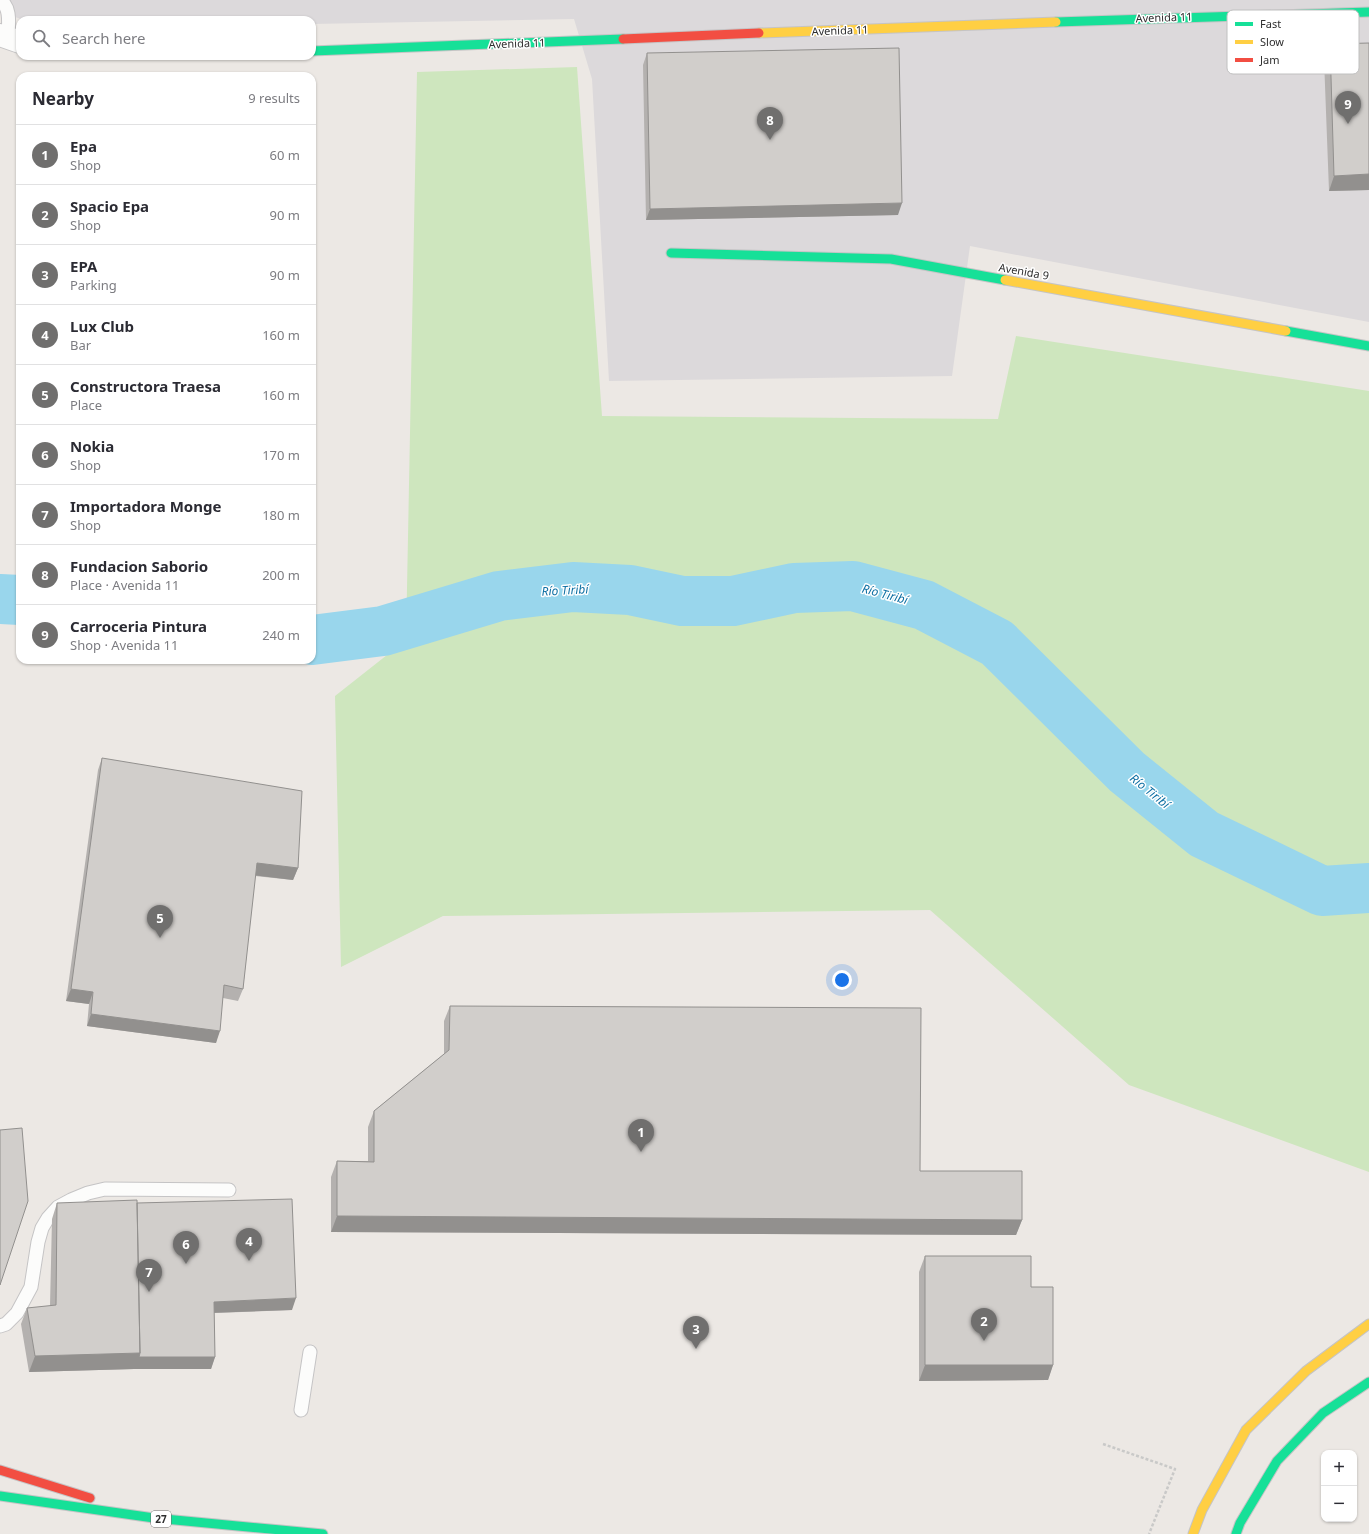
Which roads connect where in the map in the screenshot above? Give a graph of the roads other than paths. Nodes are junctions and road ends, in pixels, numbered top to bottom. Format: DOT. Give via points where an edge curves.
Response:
graph roads {
  1 [pos="0,0"];
  2 [pos="1308,7"];
  3 [pos="1269,10"];
  4 [pos="1345,10"];
  5 [pos="1359,11"];
  6 [pos="1369,12"];
  7 [pos="1227,13"];
  8 [pos="9,39"];
  9 [pos="316,51"];
  10 [pos="671,253"];
  11 [pos="1369,346"];
  12 [pos="229,1190"];
  13 [pos="1369,1324"];
  14 [pos="0,1326"];
  15 [pos="310,1352"];
  16 [pos="1369,1382"];
  17 [pos="301,1410"];
  18 [pos="0,1470"];
  19 [pos="0,1496"];
  20 [pos="154,1518"];
  21 [pos="323,1534"];
  22 [pos="1193,1534"];
  23 [pos="1236,1534"];
  1 -- 8 [label="lane" via="7,8"];
  2 -- 3 [label="main road, Avenida 11"];
  2 -- 4 [label="main road, Avenida 11"];
  5 -- 6 [label="main road, Avenida 11"];
  7 -- 9 [label="main road, Avenida 11"];
  10 -- 11 [label="main road, Avenida 9" via="891,259"];
  12 -- 14 [label="lane" via="105,1189 88,1193 58,1207 42,1228 31,1287 17,1313 6,1324"];
  13 -- 22 [label="main road" via="1306,1370 1246,1430 1202,1510"];
  15 -- 17 [label="lane"];
  16 -- 23 [label="main road" via="1322,1413 1277,1461"];
  18 -- 20 [label="main road"];
  19 -- 20 [label="main road, 27"];
  20 -- 21 [label="main road, 27"];
}
